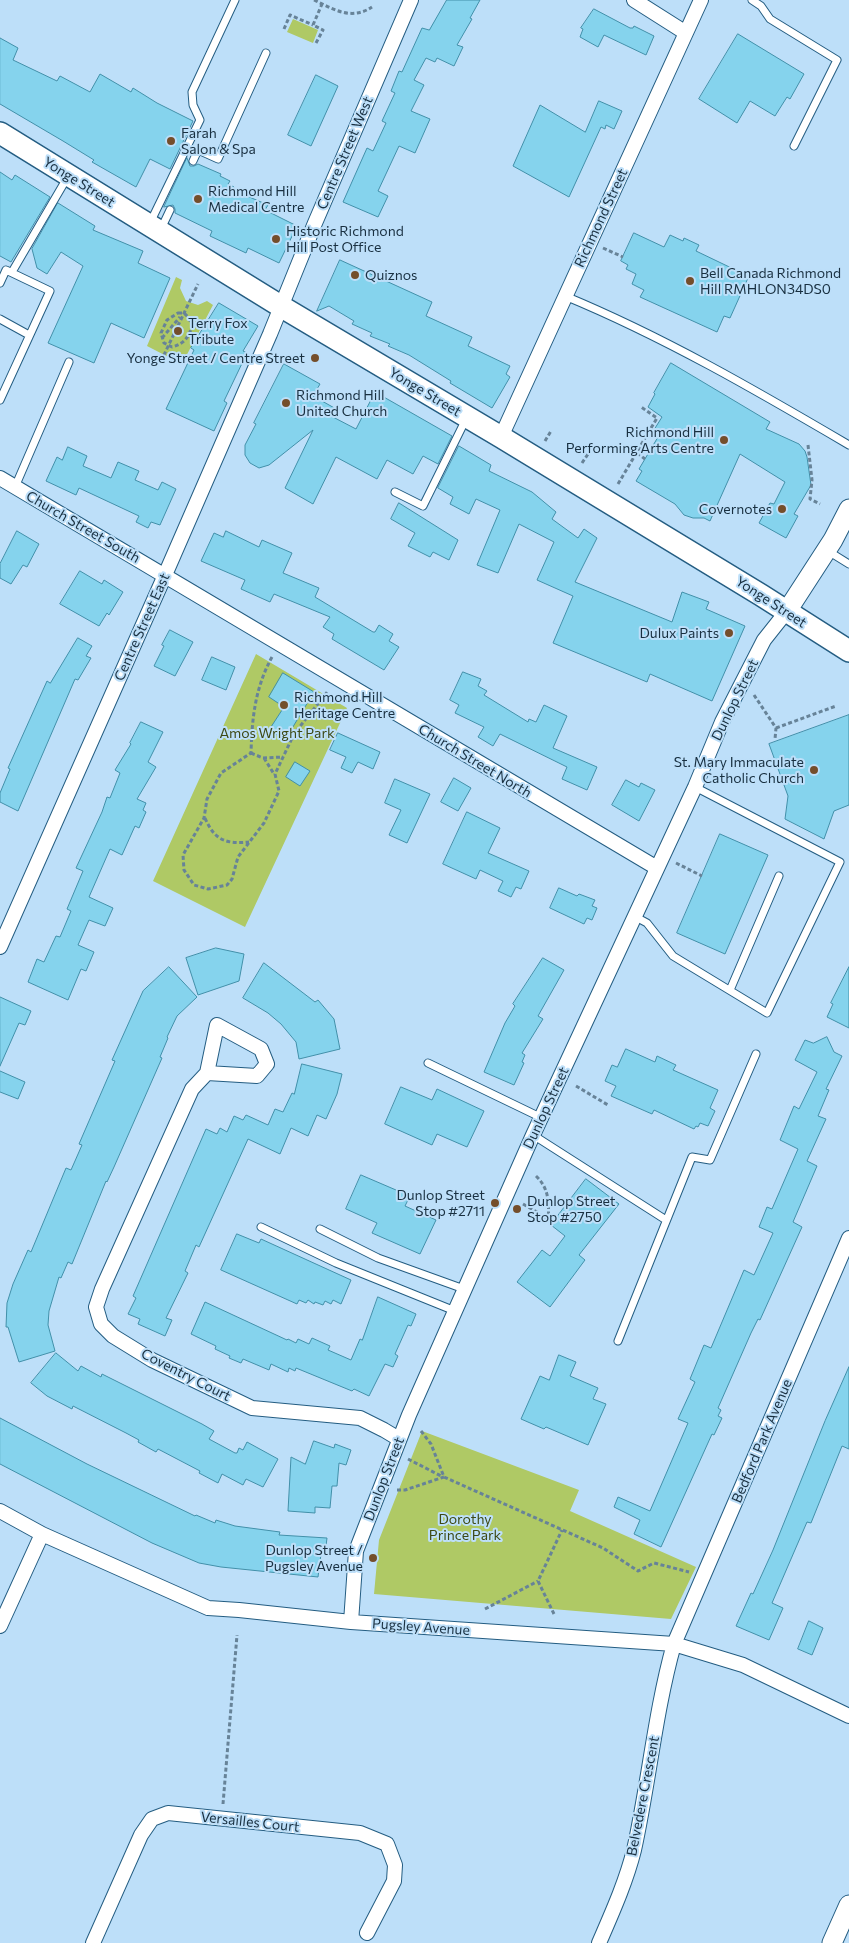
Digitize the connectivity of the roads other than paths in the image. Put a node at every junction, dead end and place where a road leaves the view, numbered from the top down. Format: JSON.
{"nodes":[{"id":1,"x":235,"y":0,"type":"edge"},
{"id":2,"x":411,"y":0,"type":"edge"},
{"id":3,"x":634,"y":0,"type":"edge"},
{"id":4,"x":701,"y":0,"type":"edge"},
{"id":5,"x":752,"y":0,"type":"edge"},
{"id":6,"x":686,"y":33,"type":"junction"},
{"id":7,"x":266,"y":53,"type":"dead end"},
{"id":8,"x":0,"y":134,"type":"edge"},
{"id":9,"x":794,"y":146,"type":"dead end"},
{"id":10,"x":193,"y":161,"type":"dead end"},
{"id":11,"x":68,"y":175,"type":"junction"},
{"id":12,"x":170,"y":210,"type":"dead end"},
{"id":13,"x":154,"y":228,"type":"junction"},
{"id":14,"x":12,"y":272,"type":"junction"},
{"id":15,"x":0,"y":283,"type":"edge"},
{"id":16,"x":565,"y":296,"type":"junction"},
{"id":17,"x":282,"y":307,"type":"junction"},
{"id":18,"x":0,"y":319,"type":"edge"},
{"id":19,"x":29,"y":335,"type":"junction"},
{"id":20,"x":69,"y":362,"type":"dead end"},
{"id":21,"x":0,"y":400,"type":"edge"},
{"id":22,"x":467,"y":417,"type":"junction"},
{"id":23,"x":501,"y":437,"type":"junction"},
{"id":24,"x":849,"y":445,"type":"edge"},
{"id":25,"x":0,"y":478,"type":"edge"},
{"id":26,"x":15,"y":487,"type":"junction"},
{"id":27,"x":395,"y":492,"type":"dead end"},
{"id":28,"x":849,"y":509,"type":"edge"},
{"id":29,"x":826,"y":550,"type":"junction"},
{"id":30,"x":849,"y":564,"type":"edge"},
{"id":31,"x":165,"y":575,"type":"junction"},
{"id":32,"x":787,"y":611,"type":"junction"},
{"id":33,"x":849,"y":651,"type":"edge"},
{"id":34,"x":695,"y":787,"type":"junction"},
{"id":35,"x":657,"y":868,"type":"junction"},
{"id":36,"x":779,"y":876,"type":"dead end"},
{"id":37,"x":634,"y":916,"type":"junction"},
{"id":38,"x":0,"y":947,"type":"edge"},
{"id":39,"x":730,"y":990,"type":"junction"},
{"id":40,"x":756,"y":1054,"type":"dead end"},
{"id":41,"x":428,"y":1063,"type":"dead end"},
{"id":42,"x":207,"y":1073,"type":"junction"},
{"id":43,"x":542,"y":1118,"type":"junction"},
{"id":44,"x":533,"y":1135,"type":"junction"},
{"id":45,"x":666,"y":1220,"type":"junction"},
{"id":46,"x":261,"y":1227,"type":"dead end"},
{"id":47,"x":320,"y":1229,"type":"dead end"},
{"id":48,"x":849,"y":1238,"type":"edge"},
{"id":49,"x":464,"y":1289,"type":"junction"},
{"id":50,"x":455,"y":1311,"type":"junction"},
{"id":51,"x":618,"y":1341,"type":"dead end"},
{"id":52,"x":399,"y":1440,"type":"junction"},
{"id":53,"x":0,"y":1511,"type":"edge"},
{"id":54,"x":42,"y":1534,"type":"junction"},
{"id":55,"x":351,"y":1622,"type":"junction"},
{"id":56,"x":0,"y":1626,"type":"edge"},
{"id":57,"x":674,"y":1644,"type":"junction"},
{"id":58,"x":849,"y":1716,"type":"edge"},
{"id":59,"x":849,"y":1905,"type":"edge"},
{"id":60,"x":367,"y":1933,"type":"dead end"},
{"id":61,"x":93,"y":1943,"type":"edge"},
{"id":62,"x":599,"y":1943,"type":"edge"},
{"id":63,"x":832,"y":1943,"type":"edge"}],
"edges":[{"from":1,"to":13,"type":"lane"},
{"from":2,"to":17,"type":"street","name":"Centre Street West"},
{"from":3,"to":6,"type":"street"},
{"from":4,"to":6,"type":"street","name":"Richmond Street"},
{"from":5,"to":9,"type":"lane"},
{"from":6,"to":16,"type":"street","name":"Richmond Street"},
{"from":7,"to":10,"type":"lane"},
{"from":8,"to":11,"type":"main road","name":"Yonge Street"},
{"from":11,"to":13,"type":"main road","name":"Yonge Street"},
{"from":11,"to":14,"type":"lane"},
{"from":12,"to":13,"type":"lane"},
{"from":13,"to":17,"type":"main road","name":"Yonge Street"},
{"from":14,"to":15,"type":"lane"},
{"from":14,"to":19,"type":"lane"},
{"from":16,"to":23,"type":"street","name":"Richmond Street"},
{"from":16,"to":24,"type":"lane"},
{"from":17,"to":22,"type":"main road","name":"Yonge Street"},
{"from":17,"to":31,"type":"street","name":"Centre Street East"},
{"from":18,"to":19,"type":"lane"},
{"from":19,"to":21,"type":"lane"},
{"from":20,"to":26,"type":"lane"},
{"from":22,"to":23,"type":"main road","name":"Yonge Street"},
{"from":22,"to":27,"type":"lane"},
{"from":23,"to":32,"type":"main road","name":"Yonge Street"},
{"from":25,"to":26,"type":"street","name":"Church Street South"},
{"from":26,"to":31,"type":"street","name":"Church Street South"},
{"from":28,"to":29,"type":"street"},
{"from":29,"to":30,"type":"lane"},
{"from":29,"to":32,"type":"street"},
{"from":31,"to":35,"type":"street","name":"Church Street North"},
{"from":31,"to":38,"type":"street","name":"Centre Street East"},
{"from":32,"to":33,"type":"main road","name":"Yonge Street"},
{"from":32,"to":34,"type":"street","name":"Dunlop Street"},
{"from":34,"to":35,"type":"street","name":"Dunlop Street"},
{"from":34,"to":39,"type":"lane"},
{"from":35,"to":37,"type":"street","name":"Dunlop Street"},
{"from":36,"to":39,"type":"lane"},
{"from":37,"to":39,"type":"lane"},
{"from":37,"to":43,"type":"street","name":"Dunlop Street"},
{"from":40,"to":45,"type":"lane"},
{"from":41,"to":43,"type":"lane"},
{"from":42,"to":42,"type":"street","name":"Coventry Court"},
{"from":42,"to":52,"type":"street","name":"Coventry Court"},
{"from":43,"to":44,"type":"street","name":"Dunlop Street"},
{"from":44,"to":45,"type":"lane"},
{"from":44,"to":49,"type":"street","name":"Dunlop Street"},
{"from":45,"to":51,"type":"lane"},
{"from":46,"to":50,"type":"lane"},
{"from":47,"to":49,"type":"lane"},
{"from":48,"to":57,"type":"street","name":"Bedford Park Avenue"},
{"from":49,"to":50,"type":"street","name":"Dunlop Street"},
{"from":50,"to":52,"type":"street","name":"Dunlop Street"},
{"from":52,"to":55,"type":"street","name":"Dunlop Street"},
{"from":53,"to":54,"type":"street","name":"Pugsley Avenue"},
{"from":54,"to":55,"type":"street","name":"Pugsley Avenue"},
{"from":54,"to":56,"type":"street"},
{"from":55,"to":57,"type":"street","name":"Pugsley Avenue"},
{"from":57,"to":58,"type":"street","name":"Pugsley Avenue"},
{"from":57,"to":62,"type":"street","name":"Belvedere Crescent"},
{"from":59,"to":63,"type":"street"},
{"from":60,"to":61,"type":"street","name":"Versailles Court"}]}
